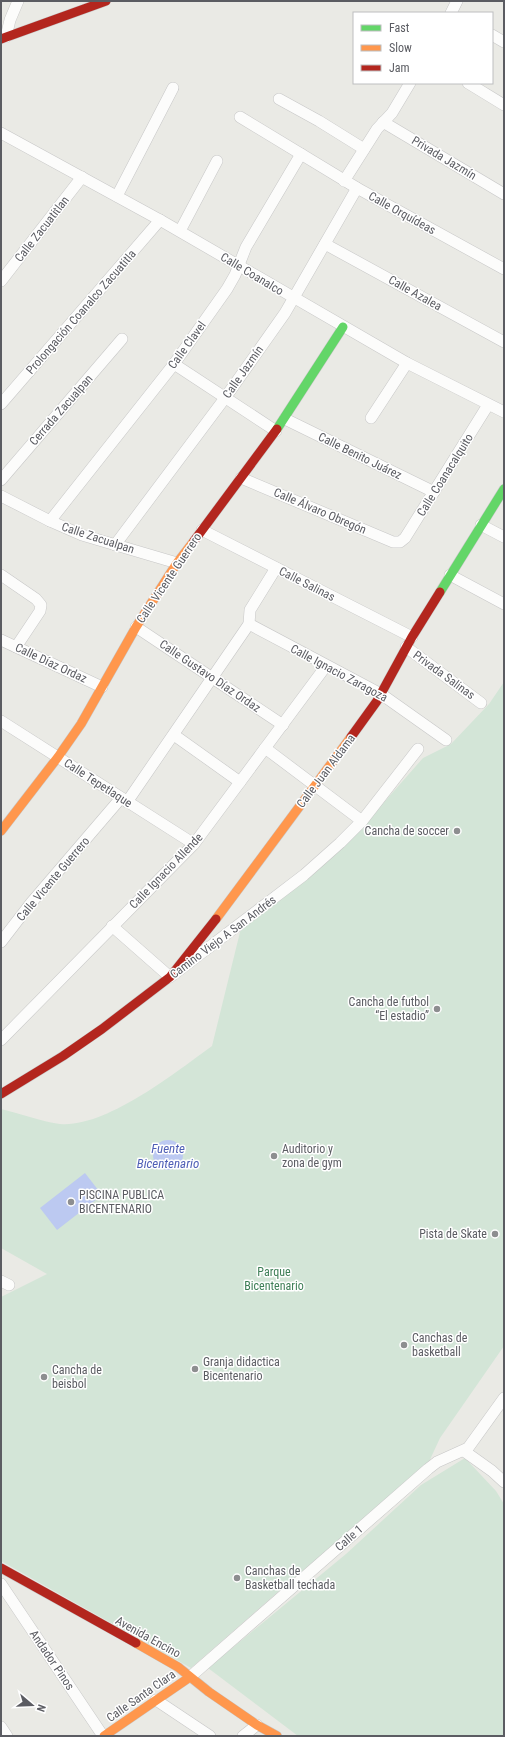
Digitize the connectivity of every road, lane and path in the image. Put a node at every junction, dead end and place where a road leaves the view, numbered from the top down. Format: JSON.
{"nodes":[{"id":1,"x":18,"y":1,"type":"edge"},
{"id":2,"x":106,"y":1,"type":"edge"},
{"id":3,"x":457,"y":1,"type":"edge"},
{"id":4,"x":452,"y":12,"type":"edge"},
{"id":5,"x":493,"y":36,"type":"edge"},
{"id":6,"x":3,"y":38,"type":"edge"},
{"id":7,"x":504,"y":42,"type":"edge"},
{"id":8,"x":409,"y":84,"type":"edge"},
{"id":9,"x":470,"y":84,"type":"edge"},
{"id":10,"x":173,"y":88,"type":"dead end"},
{"id":11,"x":279,"y":99,"type":"dead end"},
{"id":12,"x":504,"y":105,"type":"edge"},
{"id":13,"x":240,"y":117,"type":"dead end"},
{"id":14,"x":383,"y":122,"type":"junction"},
{"id":15,"x":1,"y":133,"type":"edge"},
{"id":16,"x":364,"y":150,"type":"junction"},
{"id":17,"x":301,"y":154,"type":"junction"},
{"id":18,"x":217,"y":162,"type":"dead end"},
{"id":19,"x":82,"y":178,"type":"junction"},
{"id":20,"x":344,"y":181,"type":"junction"},
{"id":21,"x":357,"y":188,"type":"junction"},
{"id":22,"x":504,"y":194,"type":"edge"},
{"id":23,"x":117,"y":196,"type":"junction"},
{"id":24,"x":160,"y":220,"type":"junction"},
{"id":25,"x":180,"y":231,"type":"junction"},
{"id":26,"x":325,"y":244,"type":"junction"},
{"id":27,"x":239,"y":266,"type":"junction"},
{"id":28,"x":504,"y":269,"type":"edge"},
{"id":29,"x":1,"y":281,"type":"edge"},
{"id":30,"x":293,"y":298,"type":"junction"},
{"id":31,"x":343,"y":327,"type":"junction"},
{"id":32,"x":122,"y":339,"type":"dead end"},
{"id":33,"x":504,"y":342,"type":"edge"},
{"id":34,"x":407,"y":363,"type":"junction"},
{"id":35,"x":174,"y":364,"type":"junction"},
{"id":36,"x":225,"y":398,"type":"junction"},
{"id":37,"x":1,"y":404,"type":"edge"},
{"id":38,"x":488,"y":406,"type":"junction"},
{"id":39,"x":504,"y":412,"type":"edge"},
{"id":40,"x":371,"y":418,"type":"dead end"},
{"id":41,"x":285,"y":420,"type":"junction"},
{"id":42,"x":276,"y":431,"type":"junction"},
{"id":43,"x":241,"y":478,"type":"junction"},
{"id":44,"x":1,"y":480,"type":"edge"},
{"id":45,"x":504,"y":488,"type":"edge"},
{"id":46,"x":434,"y":492,"type":"junction"},
{"id":47,"x":1,"y":496,"type":"edge"},
{"id":48,"x":50,"y":522,"type":"junction"},
{"id":49,"x":481,"y":524,"type":"junction"},
{"id":50,"x":202,"y":530,"type":"junction"},
{"id":51,"x":504,"y":537,"type":"edge"},
{"id":52,"x":400,"y":542,"type":"joint"},
{"id":53,"x":115,"y":545,"type":"junction"},
{"id":54,"x":177,"y":563,"type":"junction"},
{"id":55,"x":276,"y":568,"type":"junction"},
{"id":56,"x":1,"y":575,"type":"edge"},
{"id":57,"x":450,"y":575,"type":"junction"},
{"id":58,"x":504,"y":604,"type":"edge"},
{"id":59,"x":249,"y":624,"type":"junction"},
{"id":60,"x":136,"y":627,"type":"junction"},
{"id":61,"x":412,"y":637,"type":"junction"},
{"id":62,"x":1,"y":640,"type":"edge"},
{"id":63,"x":16,"y":647,"type":"junction"},
{"id":64,"x":406,"y":647,"type":"junction"},
{"id":65,"x":326,"y":666,"type":"junction"},
{"id":66,"x":212,"y":677,"type":"junction"},
{"id":67,"x":102,"y":687,"type":"junction"},
{"id":68,"x":381,"y":694,"type":"junction"},
{"id":69,"x":481,"y":703,"type":"dead end"},
{"id":70,"x":1,"y":721,"type":"edge"},
{"id":71,"x":283,"y":725,"type":"junction"},
{"id":72,"x":174,"y":735,"type":"junction"},
{"id":73,"x":446,"y":740,"type":"dead end"},
{"id":74,"x":265,"y":748,"type":"junction"},
{"id":75,"x":418,"y":749,"type":"dead end"},
{"id":76,"x":58,"y":757,"type":"junction"},
{"id":77,"x":240,"y":782,"type":"junction"},
{"id":78,"x":315,"y":785,"type":"junction"},
{"id":79,"x":124,"y":800,"type":"junction"},
{"id":80,"x":362,"y":821,"type":"junction"},
{"id":81,"x":1,"y":831,"type":"edge"},
{"id":82,"x":194,"y":844,"type":"junction"},
{"id":83,"x":112,"y":926,"type":"junction"},
{"id":84,"x":1,"y":942,"type":"edge"},
{"id":85,"x":170,"y":977,"type":"junction"},
{"id":86,"x":1,"y":1040,"type":"edge"},
{"id":87,"x":1,"y":1094,"type":"edge"},
{"id":88,"x":504,"y":1398,"type":"edge"},
{"id":89,"x":464,"y":1451,"type":"junction"},
{"id":90,"x":504,"y":1482,"type":"edge"},
{"id":91,"x":1,"y":1568,"type":"edge"},
{"id":92,"x":1,"y":1584,"type":"edge"},
{"id":93,"x":190,"y":1677,"type":"junction"},
{"id":94,"x":156,"y":1700,"type":"junction"},
{"id":95,"x":257,"y":1725,"type":"junction"},
{"id":96,"x":1,"y":1727,"type":"edge"},
{"id":97,"x":7,"y":1736,"type":"edge"},
{"id":98,"x":104,"y":1736,"type":"edge"},
{"id":99,"x":210,"y":1736,"type":"edge"},
{"id":100,"x":243,"y":1736,"type":"edge"},
{"id":101,"x":277,"y":1736,"type":"edge"}],
"edges":[{"from":1,"to":6,"type":"street"},
{"from":2,"to":6,"type":"street"},
{"from":3,"to":4,"type":"street"},
{"from":5,"to":7,"type":"street"},
{"from":8,"to":14,"type":"street"},
{"from":9,"to":12,"type":"street"},
{"from":10,"to":23,"type":"street"},
{"from":11,"to":16,"type":"street"},
{"from":13,"to":17,"type":"street","name":"Calle Orquídeas"},
{"from":14,"to":16,"type":"street"},
{"from":14,"to":22,"type":"street","name":"Privada Jazmín"},
{"from":15,"to":19,"type":"street","name":"Calle Coanalco"},
{"from":16,"to":20,"type":"street"},
{"from":17,"to":20,"type":"street","name":"Calle Orquídeas"},
{"from":17,"to":27,"type":"street","name":"Calle Clavel"},
{"from":18,"to":25,"type":"street"},
{"from":19,"to":23,"type":"street","name":"Calle Coanalco"},
{"from":19,"to":29,"type":"street","name":"Calle Zacuatitlan"},
{"from":20,"to":21,"type":"street","name":"Calle Orquídeas"},
{"from":21,"to":26,"type":"street","name":"Calle Jazmín"},
{"from":21,"to":28,"type":"street","name":"Calle Orquídeas"},
{"from":23,"to":24,"type":"street","name":"Calle Coanalco"},
{"from":24,"to":25,"type":"street","name":"Calle Coanalco"},
{"from":24,"to":37,"type":"street","name":"Prolongación Coanalco Zacuatitla"},
{"from":25,"to":27,"type":"street","name":"Calle Coanalco"},
{"from":26,"to":30,"type":"street","name":"Calle Jazmín"},
{"from":26,"to":33,"type":"street","name":"Calle Azalea"},
{"from":27,"to":30,"type":"street","name":"Calle Coanalco"},
{"from":27,"to":35,"type":"street","name":"Calle Clavel"},
{"from":30,"to":31,"type":"street","name":"Calle Coanalco"},
{"from":30,"to":36,"type":"street","name":"Calle Jazmín"},
{"from":31,"to":34,"type":"street","name":"Calle Coanalco"},
{"from":31,"to":41,"type":"street","name":"Calle Vicente Guerrero"},
{"from":32,"to":44,"type":"street","name":"Cerrada Zacualpan"},
{"from":34,"to":38,"type":"street","name":"Calle Coanalco"},
{"from":34,"to":40,"type":"street"},
{"from":35,"to":36,"type":"street"},
{"from":35,"to":48,"type":"street","name":"Calle Clavel"},
{"from":36,"to":42,"type":"street"},
{"from":36,"to":53,"type":"street","name":"Calle Jazmín"},
{"from":38,"to":39,"type":"street","name":"Calle Coanalco"},
{"from":38,"to":46,"type":"street","name":"Calle Coanacalquito"},
{"from":41,"to":42,"type":"street","name":"Calle Vicente Guerrero"},
{"from":41,"to":46,"type":"street","name":"Calle Benito Juárez"},
{"from":42,"to":43,"type":"street","name":"Calle Vicente Guerrero"},
{"from":43,"to":50,"type":"street","name":"Calle Vicente Guerrero"},
{"from":43,"to":52,"type":"street","name":"Calle Álvaro Obregón"},
{"from":45,"to":49,"type":"street","name":"Calle Juan Aldama"},
{"from":46,"to":52,"type":"street","name":"Calle Coanacalquito"},
{"from":47,"to":48,"type":"street","name":"Calle Zacualpan"},
{"from":48,"to":53,"type":"street","name":"Calle Zacualpan"},
{"from":49,"to":51,"type":"street"},
{"from":49,"to":57,"type":"street","name":"Calle Juan Aldama"},
{"from":50,"to":54,"type":"street","name":"Calle Vicente Guerrero"},
{"from":50,"to":55,"type":"street","name":"Calle Salinas"},
{"from":53,"to":54,"type":"street","name":"Calle Zacualpan"},
{"from":54,"to":60,"type":"street","name":"Calle Vicente Guerrero"},
{"from":55,"to":59,"type":"street"},
{"from":55,"to":61,"type":"street","name":"Calle Salinas"},
{"from":56,"to":63,"type":"street"},
{"from":57,"to":58,"type":"street"},
{"from":57,"to":61,"type":"street","name":"Calle Juan Aldama"},
{"from":59,"to":65,"type":"street","name":"Calle Ignacio Zaragoza"},
{"from":59,"to":66,"type":"street"},
{"from":60,"to":66,"type":"street","name":"Calle Gustavo Díaz Ordaz"},
{"from":60,"to":67,"type":"street","name":"Calle Vicente Guerrero"},
{"from":61,"to":64,"type":"street","name":"Calle Juan Aldama"},
{"from":62,"to":63,"type":"street","name":"Calle Díaz Ordaz"},
{"from":63,"to":67,"type":"street","name":"Calle Díaz Ordaz"},
{"from":64,"to":68,"type":"street","name":"Calle Juan Aldama"},
{"from":64,"to":69,"type":"street","name":"Privada Salinas"},
{"from":65,"to":68,"type":"street","name":"Calle Ignacio Zaragoza"},
{"from":65,"to":71,"type":"street","name":"Calle Ignacio Allende"},
{"from":66,"to":71,"type":"street","name":"Calle Gustavo Díaz Ordaz"},
{"from":66,"to":72,"type":"street"},
{"from":67,"to":76,"type":"street","name":"Calle Vicente Guerrero"},
{"from":68,"to":73,"type":"street","name":"Calle Ignacio Zaragoza"},
{"from":68,"to":78,"type":"street","name":"Calle Juan Aldama"},
{"from":70,"to":76,"type":"street","name":"Calle Tepetlaque"},
{"from":71,"to":74,"type":"street","name":"Calle Ignacio Allende"},
{"from":72,"to":77,"type":"street"},
{"from":72,"to":79,"type":"street"},
{"from":74,"to":77,"type":"street","name":"Calle Ignacio Allende"},
{"from":74,"to":78,"type":"street"},
{"from":75,"to":80,"type":"street","name":"Camino Viejo A San Andrés"},
{"from":76,"to":79,"type":"street","name":"Calle Tepetlaque"},
{"from":76,"to":81,"type":"street","name":"Calle Vicente Guerrero"},
{"from":77,"to":82,"type":"street","name":"Calle Ignacio Allende"},
{"from":78,"to":80,"type":"street"},
{"from":78,"to":85,"type":"street","name":"Calle Juan Aldama"},
{"from":79,"to":82,"type":"street","name":"Calle Tepetlaque"},
{"from":79,"to":84,"type":"street","name":"Calle Vicente Guerrero"},
{"from":80,"to":85,"type":"street","name":"Camino Viejo A San Andrés"},
{"from":82,"to":83,"type":"street","name":"Calle Ignacio Allende"},
{"from":83,"to":85,"type":"street"},
{"from":83,"to":86,"type":"street","name":"Calle Ignacio Allende"},
{"from":85,"to":87,"type":"street","name":"Camino Viejo A San Andrés"},
{"from":88,"to":89,"type":"street","name":"Calle 1"},
{"from":89,"to":90,"type":"street"},
{"from":89,"to":93,"type":"street","name":"Calle 1"},
{"from":91,"to":93,"type":"street","name":"Avenida Encino"},
{"from":92,"to":98,"type":"street","name":"Andador Pinos"},
{"from":93,"to":94,"type":"street","name":"Calle Santa Clara"},
{"from":93,"to":95,"type":"street","name":"Avenida Encino"},
{"from":94,"to":98,"type":"street","name":"Calle Santa Clara"},
{"from":94,"to":99,"type":"street"},
{"from":95,"to":100,"type":"street"},
{"from":95,"to":101,"type":"street","name":"Avenida Encino"},
{"from":96,"to":97,"type":"street"}]}
